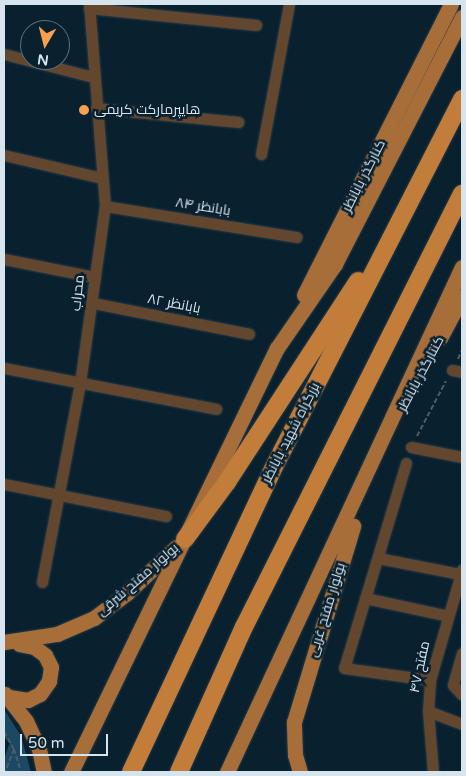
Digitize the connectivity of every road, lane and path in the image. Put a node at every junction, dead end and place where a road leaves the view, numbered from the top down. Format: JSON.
{"nodes":[{"id":1,"x":289,"y":4,"type":"edge"},
{"id":2,"x":451,"y":4,"type":"edge"},
{"id":3,"x":89,"y":6,"type":"edge"},
{"id":4,"x":462,"y":17,"type":"edge"},
{"id":5,"x":256,"y":24,"type":"dead end"},
{"id":6,"x":4,"y":54,"type":"edge"},
{"id":7,"x":93,"y":77,"type":"junction"},
{"id":8,"x":462,"y":99,"type":"edge"},
{"id":9,"x":96,"y":108,"type":"junction"},
{"id":10,"x":238,"y":122,"type":"dead end"},
{"id":11,"x":261,"y":154,"type":"dead end"},
{"id":12,"x":4,"y":155,"type":"edge"},
{"id":13,"x":102,"y":178,"type":"junction"},
{"id":14,"x":462,"y":194,"type":"edge"},
{"id":15,"x":105,"y":206,"type":"junction"},
{"id":16,"x":403,"y":214,"type":"junction"},
{"id":17,"x":297,"y":237,"type":"dead end"},
{"id":18,"x":4,"y":258,"type":"edge"},
{"id":19,"x":462,"y":267,"type":"edge"},
{"id":20,"x":94,"y":277,"type":"junction"},
{"id":21,"x":462,"y":297,"type":"edge"},
{"id":22,"x":93,"y":303,"type":"junction"},
{"id":23,"x":249,"y":334,"type":"dead end"},
{"id":24,"x":277,"y":348,"type":"junction"},
{"id":25,"x":462,"y":350,"type":"edge"},
{"id":26,"x":4,"y":368,"type":"edge"},
{"id":27,"x":457,"y":371,"type":"edge"},
{"id":28,"x":80,"y":382,"type":"junction"},
{"id":29,"x":216,"y":408,"type":"dead end"},
{"id":30,"x":411,"y":447,"type":"joint"},
{"id":31,"x":380,"y":450,"type":"junction"},
{"id":32,"x":462,"y":457,"type":"edge"},
{"id":33,"x":406,"y":463,"type":"dead end"},
{"id":34,"x":4,"y":484,"type":"edge"},
{"id":35,"x":58,"y":495,"type":"junction"},
{"id":36,"x":166,"y":516,"type":"dead end"},
{"id":37,"x":185,"y":539,"type":"junction"},
{"id":38,"x":378,"y":558,"type":"junction"},
{"id":39,"x":461,"y":572,"type":"edge"},
{"id":40,"x":42,"y":582,"type":"dead end"},
{"id":41,"x":365,"y":598,"type":"junction"},
{"id":42,"x":448,"y":616,"type":"junction"},
{"id":43,"x":8,"y":643,"type":"edge"},
{"id":44,"x":462,"y":653,"type":"edge"},
{"id":45,"x":430,"y":680,"type":"junction"},
{"id":46,"x":6,"y":695,"type":"edge"},
{"id":47,"x":462,"y":695,"type":"edge"},
{"id":48,"x":428,"y":711,"type":"junction"},
{"id":49,"x":462,"y":724,"type":"edge"},
{"id":50,"x":4,"y":732,"type":"edge"},
{"id":51,"x":14,"y":749,"type":"junction"},
{"id":52,"x":6,"y":772,"type":"edge"},
{"id":53,"x":22,"y":772,"type":"edge"},
{"id":54,"x":44,"y":772,"type":"edge"},
{"id":55,"x":71,"y":772,"type":"edge"},
{"id":56,"x":131,"y":772,"type":"edge"},
{"id":57,"x":179,"y":772,"type":"edge"},
{"id":58,"x":227,"y":772,"type":"edge"},
{"id":59,"x":300,"y":772,"type":"edge"},
{"id":60,"x":433,"y":772,"type":"edge"}],
"edges":[{"from":1,"to":11,"type":"street"},
{"from":2,"to":24,"type":"main road","name":"کنارگذر بابانظر"},
{"from":3,"to":5,"type":"street"},
{"from":3,"to":7,"type":"street","name":"محراب"},
{"from":4,"to":24,"type":"main road"},
{"from":6,"to":7,"type":"street"},
{"from":7,"to":9,"type":"street","name":"محراب"},
{"from":8,"to":16,"type":"highway","name":"بزرگراه شهید بابانظر"},
{"from":9,"to":10,"type":"street"},
{"from":9,"to":13,"type":"street","name":"محراب"},
{"from":12,"to":13,"type":"street"},
{"from":13,"to":15,"type":"street","name":"محراب"},
{"from":14,"to":57,"type":"highway"},
{"from":15,"to":17,"type":"street","name":"بابانظر ۸۴"},
{"from":15,"to":20,"type":"street","name":"محراب"},
{"from":16,"to":37,"type":"highway"},
{"from":16,"to":56,"type":"highway","name":"بزرگراه شهید بابانظر"},
{"from":18,"to":20,"type":"street"},
{"from":19,"to":31,"type":"main road"},
{"from":20,"to":22,"type":"street","name":"محراب"},
{"from":21,"to":31,"type":"main road","name":"کنتارگذر بابانظر"},
{"from":22,"to":23,"type":"street","name":"بابانظر ۸۲"},
{"from":22,"to":28,"type":"street","name":"محراب"},
{"from":24,"to":37,"type":"main road"},
{"from":25,"to":27,"type":"path"},
{"from":26,"to":28,"type":"street"},
{"from":27,"to":30,"type":"path"},
{"from":28,"to":29,"type":"street"},
{"from":28,"to":35,"type":"street","name":"محراب"},
{"from":30,"to":32,"type":"street"},
{"from":31,"to":58,"type":"main road"},
{"from":31,"to":59,"type":"main road","name":"بولوار مفتح غربی"},
{"from":33,"to":38,"type":"street"},
{"from":34,"to":35,"type":"street"},
{"from":35,"to":36,"type":"street"},
{"from":35,"to":40,"type":"street","name":"محراب"},
{"from":37,"to":43,"type":"main road","name":"بولوار مفتح شرقی"},
{"from":37,"to":55,"type":"main road"},
{"from":38,"to":39,"type":"street"},
{"from":38,"to":41,"type":"street"},
{"from":39,"to":42,"type":"street","name":"مفتح ۴۷"},
{"from":41,"to":42,"type":"street"},
{"from":41,"to":45,"type":"street"},
{"from":42,"to":45,"type":"street","name":"مفتح ۴۷"},
{"from":43,"to":46,"type":"main road"},
{"from":44,"to":47,"type":"street"},
{"from":45,"to":48,"type":"street","name":"مفتح ۴۷"},
{"from":46,"to":54,"type":"main road"},
{"from":48,"to":49,"type":"street"},
{"from":48,"to":60,"type":"street","name":"مفتح ۴۷"},
{"from":50,"to":51,"type":"path"},
{"from":51,"to":52,"type":"path"},
{"from":51,"to":53,"type":"path"}]}
